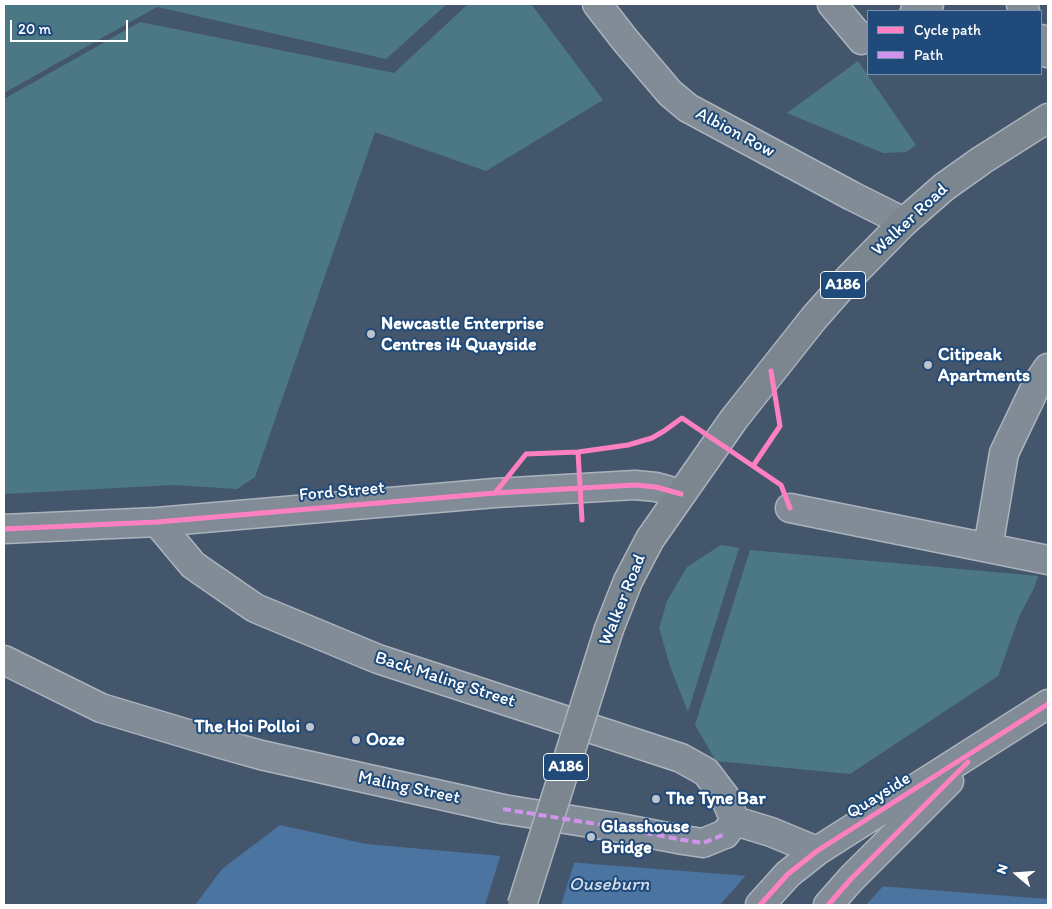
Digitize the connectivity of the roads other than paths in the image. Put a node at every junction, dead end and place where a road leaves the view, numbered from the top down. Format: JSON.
{"nodes":[{"id":1,"x":598,"y":4,"type":"edge"},
{"id":2,"x":832,"y":4,"type":"edge"},
{"id":3,"x":928,"y":4,"type":"edge"},
{"id":4,"x":917,"y":10,"type":"edge"},
{"id":5,"x":865,"y":38,"type":"edge"},
{"id":6,"x":1042,"y":41,"type":"edge"},
{"id":7,"x":1048,"y":52,"type":"edge"},
{"id":8,"x":1048,"y":118,"type":"edge"},
{"id":9,"x":904,"y":222,"type":"junction"},
{"id":10,"x":1048,"y":368,"type":"edge"},
{"id":11,"x":681,"y":494,"type":"junction"},
{"id":12,"x":790,"y":508,"type":"dead end"},
{"id":13,"x":157,"y":522,"type":"junction"},
{"id":14,"x":4,"y":529,"type":"edge"},
{"id":15,"x":988,"y":548,"type":"junction"},
{"id":16,"x":1048,"y":560,"type":"edge"},
{"id":17,"x":4,"y":660,"type":"edge"},
{"id":18,"x":1048,"y":704,"type":"edge"},
{"id":19,"x":986,"y":744,"type":"junction"},
{"id":20,"x":730,"y":828,"type":"junction"},
{"id":21,"x":817,"y":851,"type":"junction"},
{"id":22,"x":522,"y":905,"type":"edge"},
{"id":23,"x":760,"y":905,"type":"edge"},
{"id":24,"x":828,"y":905,"type":"edge"}],
"edges":[{"from":1,"to":9,"type":"street","name":"Albion Row"},
{"from":2,"to":5,"type":"street"},
{"from":3,"to":4,"type":"street"},
{"from":6,"to":7,"type":"street"},
{"from":8,"to":9,"type":"main road","name":"Walker Road","number":"A186"},
{"from":9,"to":11,"type":"main road","name":"Walker Road","number":"A186"},
{"from":10,"to":15,"type":"street"},
{"from":11,"to":13,"type":"street","name":"Ford Street"},
{"from":11,"to":22,"type":"main road","name":"Walker Road","number":"A186","bridge":true},
{"from":12,"to":15,"type":"street"},
{"from":13,"to":14,"type":"street","name":"Ford Street"},
{"from":13,"to":20,"type":"street","name":"Back Maling Street"},
{"from":15,"to":16,"type":"street"},
{"from":17,"to":20,"type":"street","name":"Maling Street"},
{"from":18,"to":19,"type":"street","name":"Quayside"},
{"from":19,"to":21,"type":"street","name":"Quayside"},
{"from":19,"to":24,"type":"street","name":"Quayside"},
{"from":20,"to":21,"type":"street"},
{"from":21,"to":23,"type":"street","name":"Quayside"}]}
